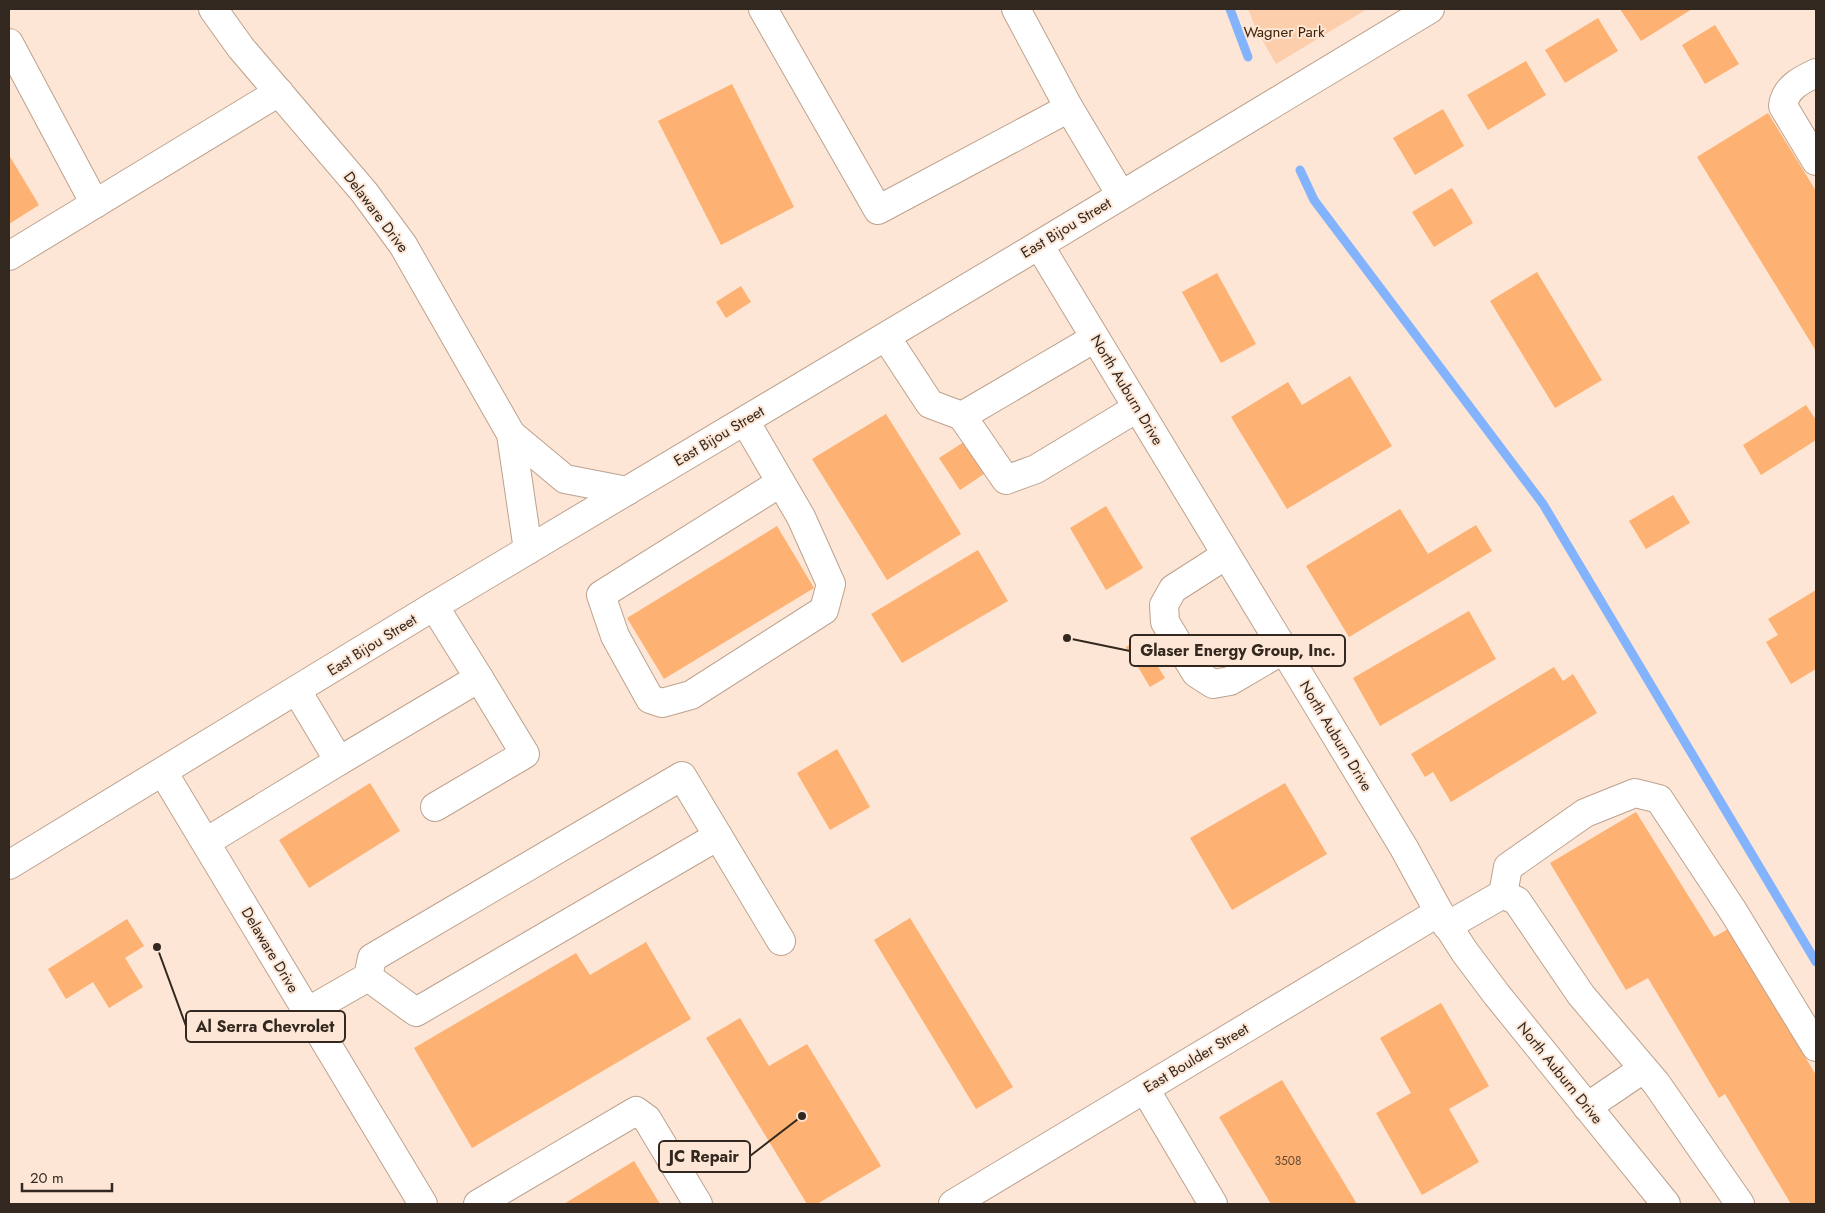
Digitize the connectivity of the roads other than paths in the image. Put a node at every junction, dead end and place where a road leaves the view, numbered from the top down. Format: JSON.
{"nodes":[{"id":1,"x":213,"y":9,"type":"edge"},
{"id":2,"x":763,"y":9,"type":"edge"},
{"id":3,"x":1016,"y":9,"type":"edge"},
{"id":4,"x":1430,"y":9,"type":"edge"},
{"id":5,"x":9,"y":43,"type":"edge"},
{"id":6,"x":1816,"y":73,"type":"edge"},
{"id":7,"x":280,"y":92,"type":"junction"},
{"id":8,"x":1069,"y":108,"type":"junction"},
{"id":9,"x":1816,"y":161,"type":"edge"},
{"id":10,"x":1121,"y":195,"type":"junction"},
{"id":11,"x":95,"y":204,"type":"junction"},
{"id":12,"x":1039,"y":245,"type":"junction"},
{"id":13,"x":9,"y":256,"type":"edge"},
{"id":14,"x":886,"y":336,"type":"junction"},
{"id":15,"x":1095,"y":338,"type":"junction"},
{"id":16,"x":1137,"y":408,"type":"junction"},
{"id":17,"x":962,"y":416,"type":"junction"},
{"id":18,"x":745,"y":421,"type":"junction"},
{"id":19,"x":511,"y":434,"type":"junction"},
{"id":20,"x":780,"y":483,"type":"junction"},
{"id":21,"x":627,"y":491,"type":"junction"},
{"id":22,"x":528,"y":550,"type":"junction"},
{"id":23,"x":1226,"y":555,"type":"junction"},
{"id":24,"x":434,"y":606,"type":"junction"},
{"id":25,"x":1283,"y":650,"type":"junction"},
{"id":26,"x":479,"y":678,"type":"junction"},
{"id":27,"x":296,"y":691,"type":"junction"},
{"id":28,"x":339,"y":761,"type":"junction"},
{"id":29,"x":163,"y":772,"type":"junction"},
{"id":30,"x":435,"y":807,"type":"dead end"},
{"id":31,"x":718,"y":836,"type":"junction"},
{"id":32,"x":206,"y":842,"type":"junction"},
{"id":33,"x":9,"y":865,"type":"edge"},
{"id":34,"x":1503,"y":894,"type":"junction"},
{"id":35,"x":1443,"y":919,"type":"junction"},
{"id":36,"x":781,"y":941,"type":"dead end"},
{"id":37,"x":368,"y":977,"type":"junction"},
{"id":38,"x":308,"y":1012,"type":"junction"},
{"id":39,"x":1816,"y":1047,"type":"edge"},
{"id":40,"x":1644,"y":1069,"type":"junction"},
{"id":41,"x":1144,"y":1089,"type":"junction"},
{"id":42,"x":1587,"y":1106,"type":"junction"},
{"id":43,"x":423,"y":1204,"type":"edge"},
{"id":44,"x":478,"y":1204,"type":"edge"},
{"id":45,"x":698,"y":1204,"type":"edge"},
{"id":46,"x":953,"y":1204,"type":"edge"},
{"id":47,"x":1212,"y":1204,"type":"edge"},
{"id":48,"x":1666,"y":1204,"type":"edge"},
{"id":49,"x":1740,"y":1204,"type":"edge"}],
"edges":[{"from":1,"to":7,"type":"street","name":"Delaware Drive"},
{"from":2,"to":8,"type":"street"},
{"from":3,"to":8,"type":"street"},
{"from":4,"to":10,"type":"street","name":"East Bijou Street"},
{"from":5,"to":11,"type":"street"},
{"from":6,"to":9,"type":"street"},
{"from":7,"to":11,"type":"street"},
{"from":7,"to":19,"type":"street","name":"Delaware Drive"},
{"from":8,"to":10,"type":"street"},
{"from":10,"to":12,"type":"street","name":"East Bijou Street"},
{"from":11,"to":13,"type":"street"},
{"from":12,"to":14,"type":"street","name":"East Bijou Street"},
{"from":12,"to":15,"type":"street","name":"North Auburn Drive"},
{"from":14,"to":17,"type":"street"},
{"from":14,"to":18,"type":"street","name":"East Bijou Street"},
{"from":15,"to":16,"type":"street","name":"North Auburn Drive"},
{"from":15,"to":17,"type":"street"},
{"from":16,"to":17,"type":"street"},
{"from":16,"to":23,"type":"street","name":"North Auburn Drive"},
{"from":18,"to":20,"type":"street"},
{"from":18,"to":21,"type":"street","name":"East Bijou Street"},
{"from":19,"to":21,"type":"street","name":"Delaware Drive"},
{"from":19,"to":22,"type":"street","name":"Delaware Drive"},
{"from":20,"to":20,"type":"street"},
{"from":21,"to":22,"type":"street","name":"East Bijou Street"},
{"from":22,"to":24,"type":"street","name":"East Bijou Street"},
{"from":23,"to":25,"type":"street","name":"North Auburn Drive"},
{"from":23,"to":25,"type":"street"},
{"from":24,"to":26,"type":"street"},
{"from":24,"to":27,"type":"street","name":"East Bijou Street"},
{"from":25,"to":35,"type":"street","name":"North Auburn Drive"},
{"from":26,"to":28,"type":"street"},
{"from":26,"to":30,"type":"street"},
{"from":27,"to":28,"type":"street"},
{"from":27,"to":29,"type":"street","name":"East Bijou Street"},
{"from":28,"to":32,"type":"street"},
{"from":29,"to":32,"type":"street","name":"Delaware Drive"},
{"from":29,"to":33,"type":"street","name":"East Bijou Street"},
{"from":31,"to":36,"type":"street"},
{"from":31,"to":37,"type":"street"},
{"from":31,"to":37,"type":"street"},
{"from":32,"to":38,"type":"street","name":"Delaware Drive"},
{"from":34,"to":35,"type":"street","name":"East Boulder Street"},
{"from":34,"to":39,"type":"street"},
{"from":34,"to":40,"type":"street"},
{"from":35,"to":41,"type":"street","name":"East Boulder Street"},
{"from":35,"to":42,"type":"street","name":"North Auburn Drive"},
{"from":37,"to":38,"type":"street"},
{"from":38,"to":43,"type":"street","name":"Delaware Drive"},
{"from":40,"to":42,"type":"street"},
{"from":40,"to":49,"type":"street"},
{"from":41,"to":46,"type":"street","name":"East Boulder Street"},
{"from":41,"to":47,"type":"street"},
{"from":42,"to":48,"type":"street","name":"North Auburn Drive"},
{"from":44,"to":45,"type":"street"}]}
